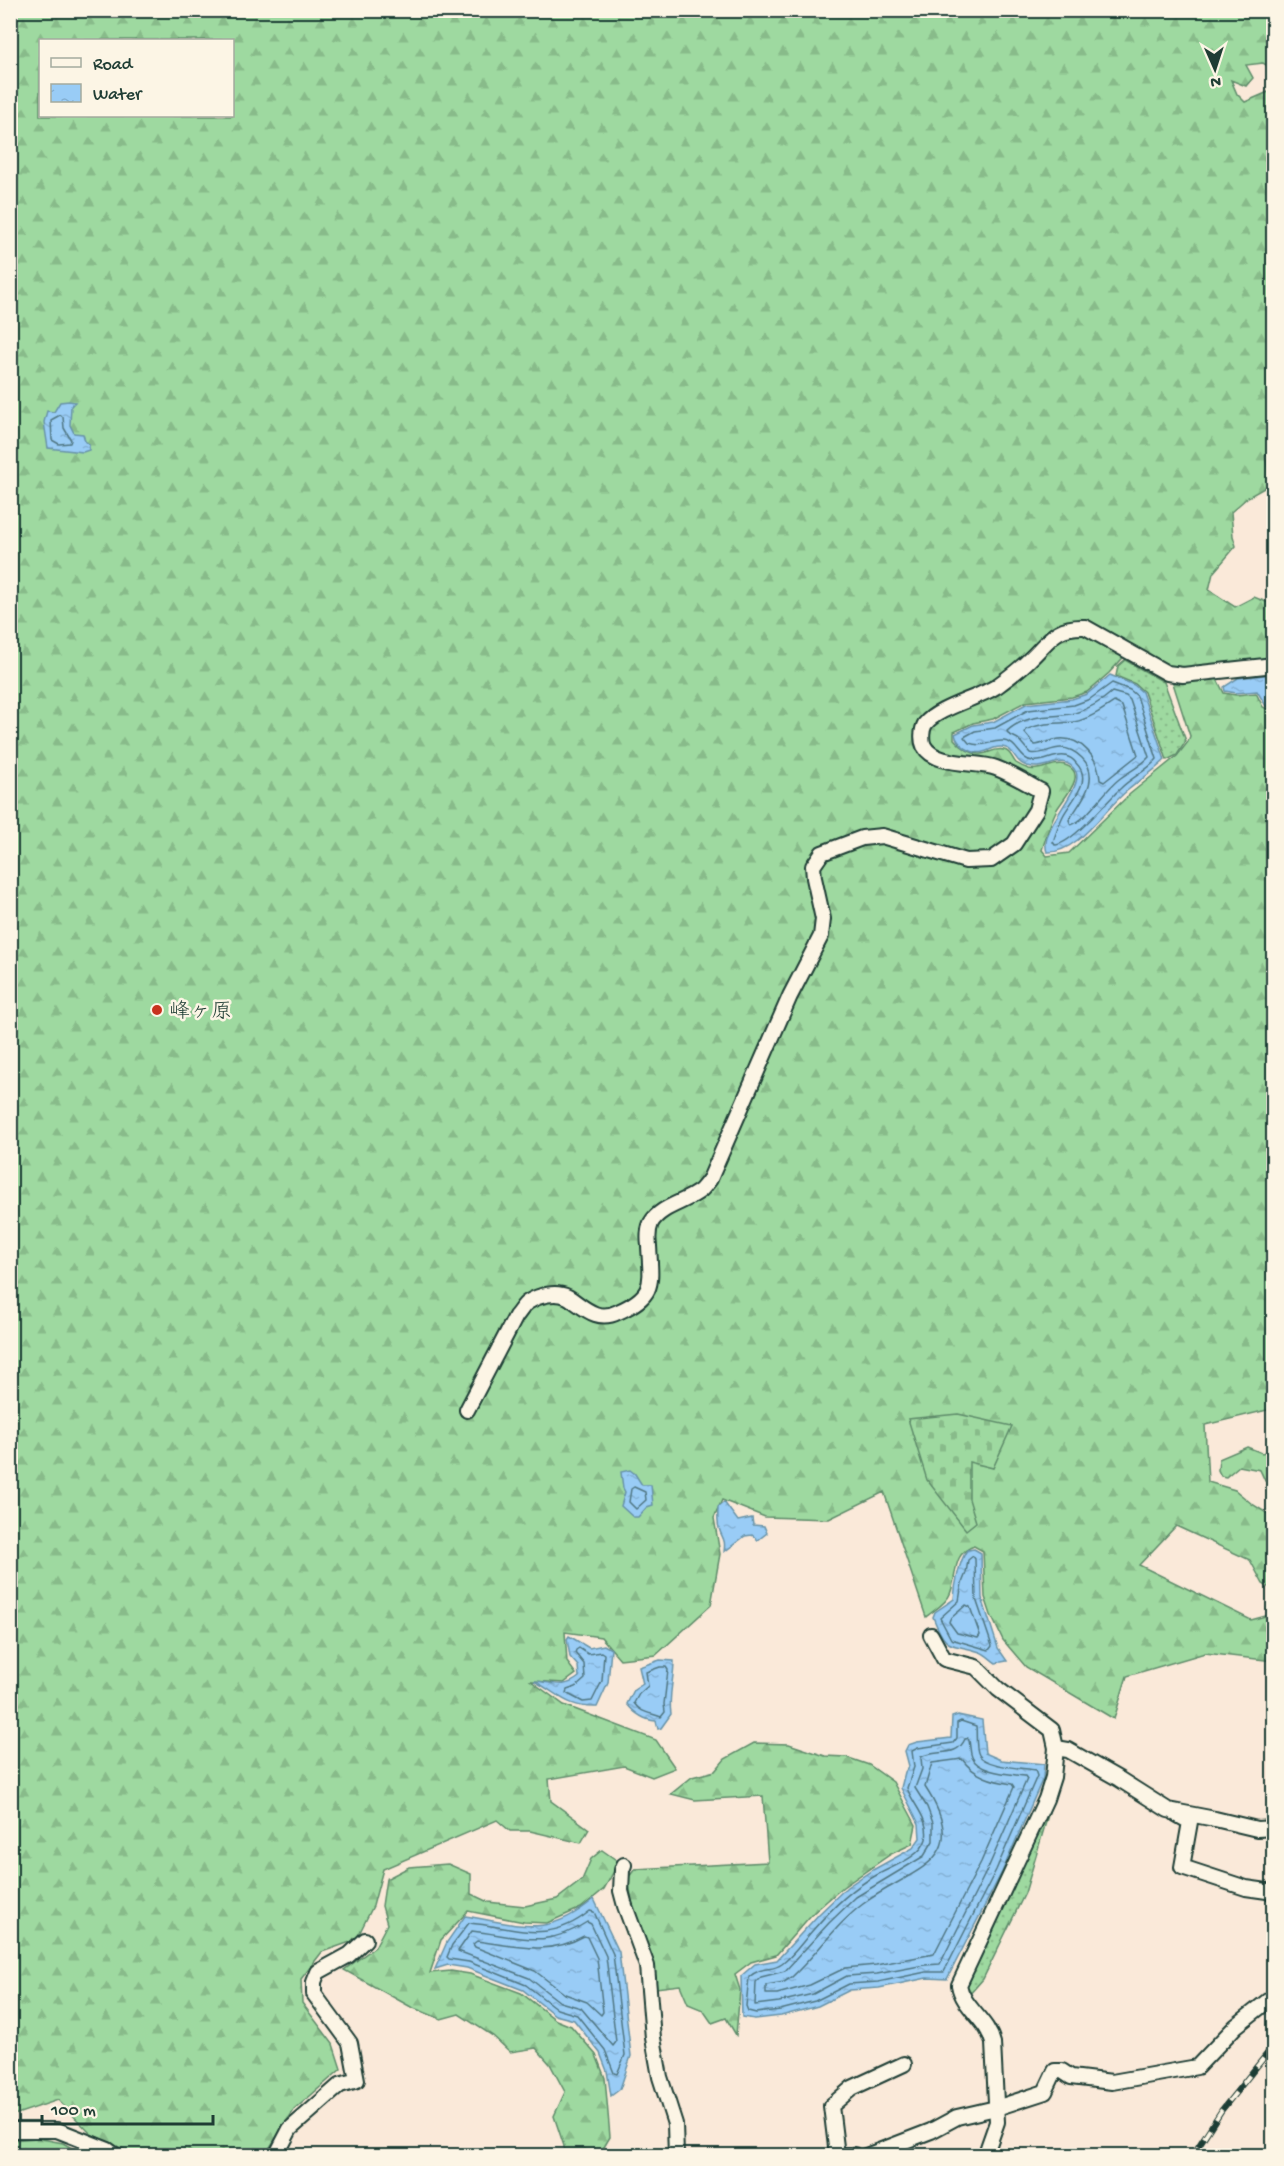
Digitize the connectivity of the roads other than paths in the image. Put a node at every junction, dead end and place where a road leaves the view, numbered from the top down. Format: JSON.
{"nodes":[{"id":1,"x":1274,"y":665,"type":"edge"},
{"id":2,"x":467,"y":1410,"type":"dead end"},
{"id":3,"x":931,"y":1635,"type":"dead end"},
{"id":4,"x":1056,"y":1748,"type":"junction"},
{"id":5,"x":1168,"y":1810,"type":"junction"},
{"id":6,"x":1274,"y":1828,"type":"edge"},
{"id":7,"x":624,"y":1865,"type":"dead end"},
{"id":8,"x":1274,"y":1892,"type":"edge"},
{"id":9,"x":365,"y":1940,"type":"dead end"},
{"id":10,"x":1274,"y":1996,"type":"edge"},
{"id":11,"x":904,"y":2064,"type":"dead end"},
{"id":12,"x":996,"y":2108,"type":"junction"},
{"id":13,"x":10,"y":2130,"type":"edge"},
{"id":14,"x":837,"y":2155,"type":"edge"},
{"id":15,"x":856,"y":2155,"type":"edge"},
{"id":16,"x":116,"y":2156,"type":"edge"},
{"id":17,"x":276,"y":2156,"type":"edge"},
{"id":18,"x":676,"y":2156,"type":"edge"},
{"id":19,"x":866,"y":2156,"type":"edge"},
{"id":20,"x":985,"y":2156,"type":"edge"}],
"edges":[{"from":1,"to":2,"type":"street"},
{"from":3,"to":4,"type":"street"},
{"from":4,"to":5,"type":"street"},
{"from":4,"to":12,"type":"street"},
{"from":5,"to":6,"type":"street"},
{"from":5,"to":8,"type":"street"},
{"from":7,"to":18,"type":"street"},
{"from":9,"to":17,"type":"street"},
{"from":10,"to":12,"type":"street"},
{"from":11,"to":14,"type":"street"},
{"from":12,"to":19,"type":"street"},
{"from":12,"to":20,"type":"street"},
{"from":13,"to":16,"type":"street"},
{"from":14,"to":15,"type":"street"}]}
